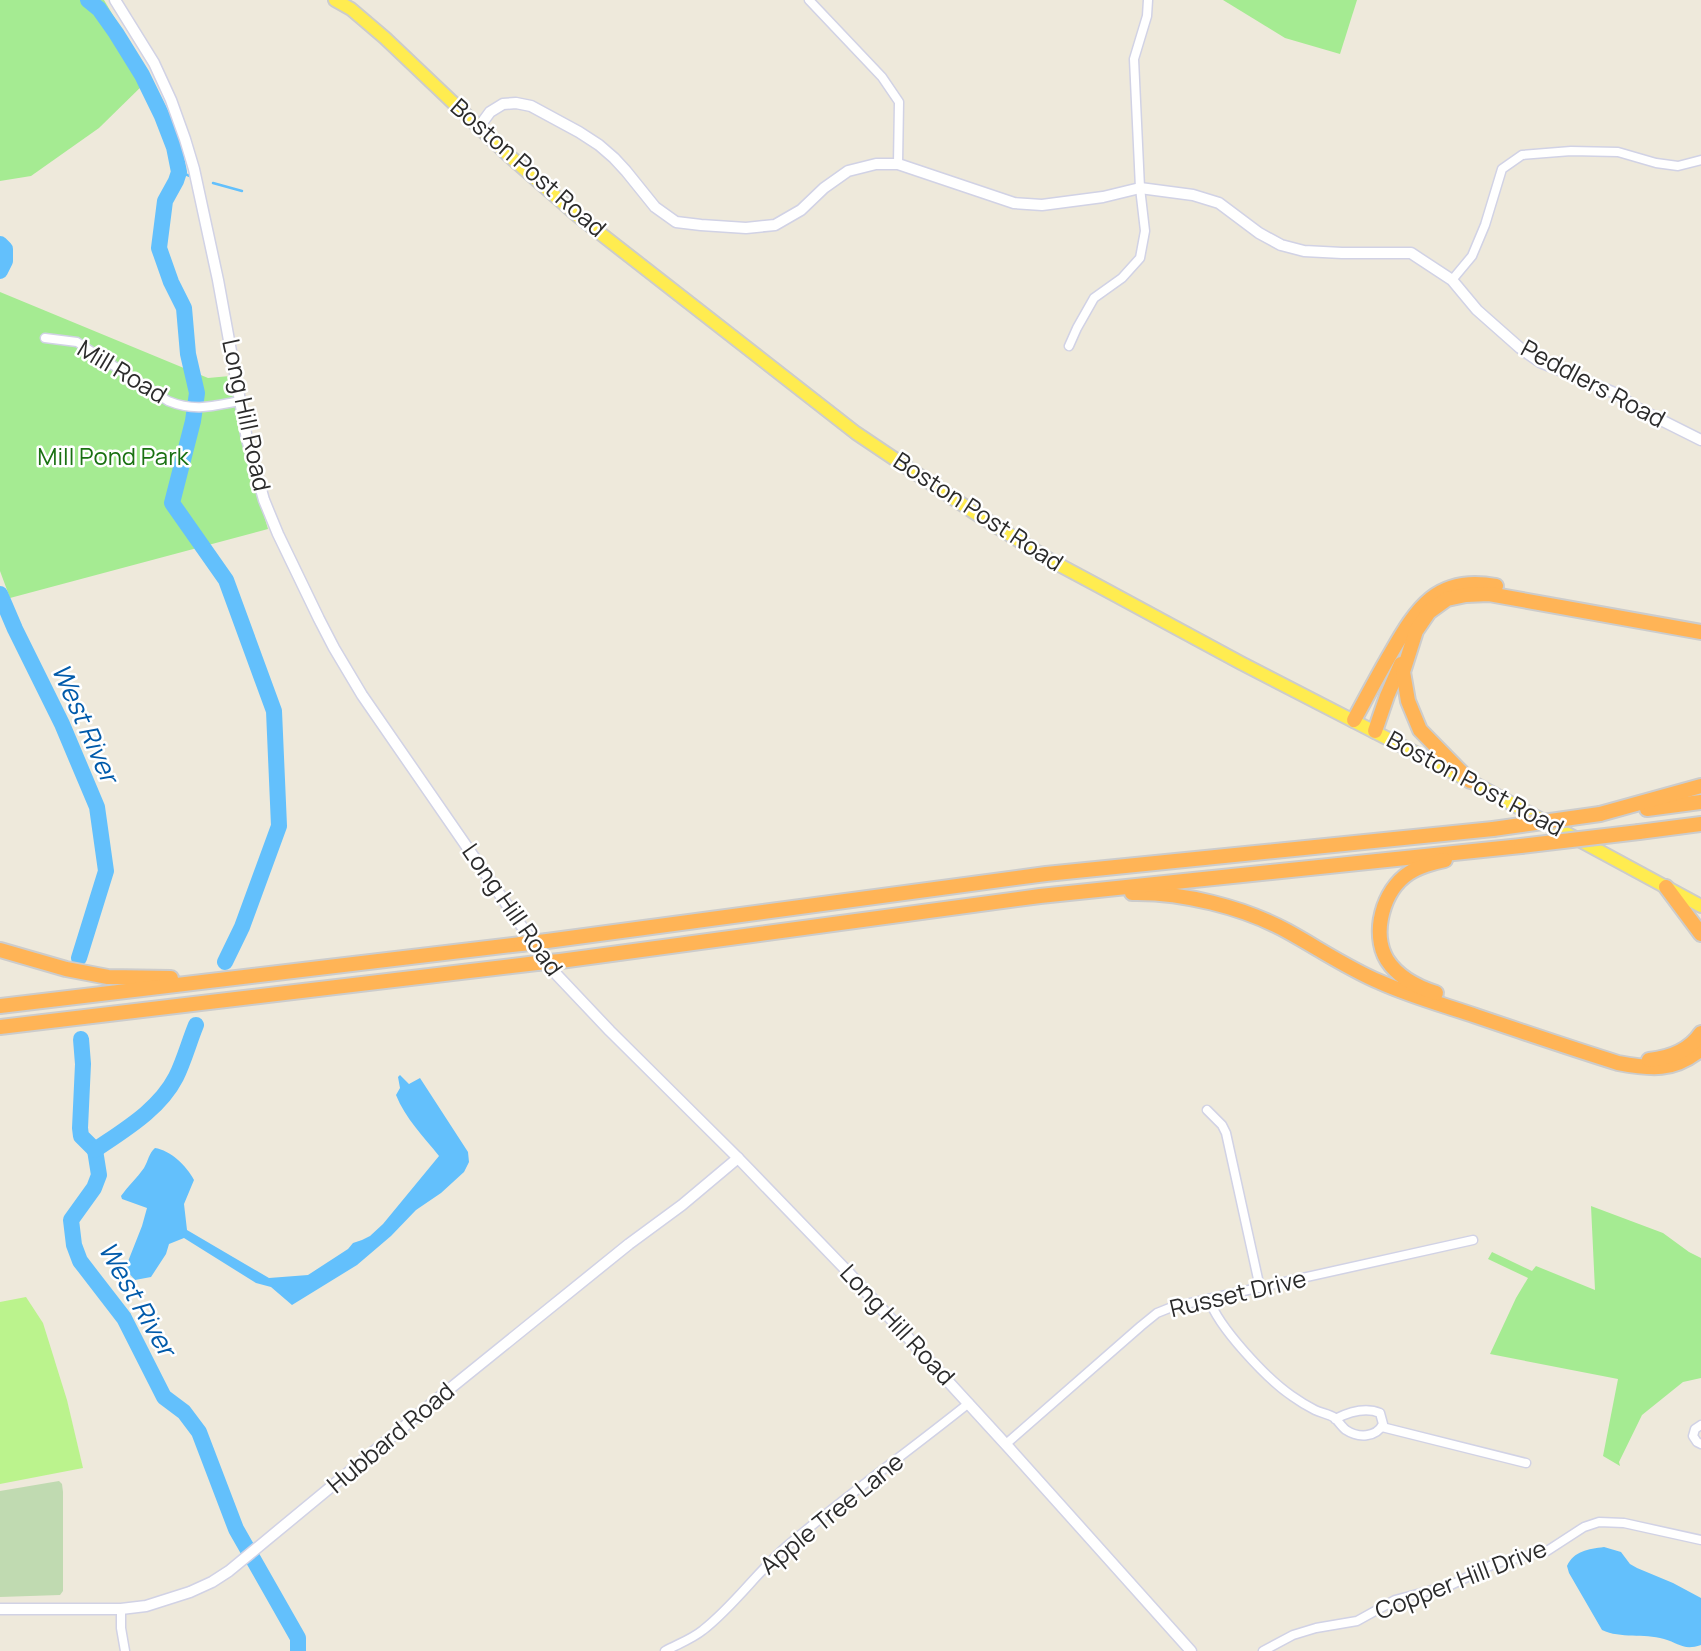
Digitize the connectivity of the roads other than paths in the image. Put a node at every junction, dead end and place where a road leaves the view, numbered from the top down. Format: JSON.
{"nodes":[{"id":1,"x":115,"y":0,"type":"edge"},
{"id":2,"x":335,"y":0,"type":"edge"},
{"id":3,"x":809,"y":0,"type":"edge"},
{"id":4,"x":1148,"y":0,"type":"edge"},
{"id":5,"x":479,"y":127,"type":"junction"},
{"id":6,"x":1701,"y":160,"type":"edge"},
{"id":7,"x":898,"y":164,"type":"junction"},
{"id":8,"x":1140,"y":188,"type":"junction"},
{"id":9,"x":1452,"y":280,"type":"junction"},
{"id":10,"x":46,"y":338,"type":"dead end"},
{"id":11,"x":1069,"y":346,"type":"dead end"},
{"id":12,"x":240,"y":401,"type":"junction"},
{"id":13,"x":1701,"y":440,"type":"edge"},
{"id":14,"x":1701,"y":623,"type":"edge"},
{"id":15,"x":1416,"y":631,"type":"junction"},
{"id":16,"x":1701,"y":632,"type":"edge"},
{"id":17,"x":1354,"y":720,"type":"junction"},
{"id":18,"x":1375,"y":731,"type":"junction"},
{"id":19,"x":1471,"y":781,"type":"junction"},
{"id":20,"x":1701,"y":786,"type":"edge"},
{"id":21,"x":1701,"y":802,"type":"edge"},
{"id":22,"x":1601,"y":814,"type":"junction"},
{"id":23,"x":1701,"y":824,"type":"edge"},
{"id":24,"x":1521,"y":846,"type":"junction"},
{"id":25,"x":1666,"y":887,"type":"junction"},
{"id":26,"x":1040,"y":895,"type":"junction"},
{"id":27,"x":1701,"y":906,"type":"edge"},
{"id":28,"x":1701,"y":934,"type":"edge"},
{"id":29,"x":0,"y":950,"type":"edge"},
{"id":30,"x":267,"y":974,"type":"junction"},
{"id":31,"x":0,"y":1006,"type":"edge"},
{"id":32,"x":121,"y":1013,"type":"junction"},
{"id":33,"x":0,"y":1027,"type":"edge"},
{"id":34,"x":1701,"y":1033,"type":"edge"},
{"id":35,"x":0,"y":1036,"type":"edge"},
{"id":36,"x":1701,"y":1049,"type":"edge"},
{"id":37,"x":1207,"y":1110,"type":"dead end"},
{"id":38,"x":738,"y":1158,"type":"junction"},
{"id":39,"x":1473,"y":1240,"type":"dead end"},
{"id":40,"x":1260,"y":1288,"type":"junction"},
{"id":41,"x":1209,"y":1299,"type":"junction"},
{"id":42,"x":969,"y":1403,"type":"junction"},
{"id":43,"x":1335,"y":1419,"type":"junction"},
{"id":44,"x":1701,"y":1425,"type":"edge"},
{"id":45,"x":1382,"y":1427,"type":"junction"},
{"id":46,"x":1006,"y":1444,"type":"junction"},
{"id":47,"x":1701,"y":1444,"type":"edge"},
{"id":48,"x":1526,"y":1463,"type":"dead end"},
{"id":49,"x":1701,"y":1540,"type":"edge"},
{"id":50,"x":0,"y":1609,"type":"edge"},
{"id":51,"x":121,"y":1609,"type":"junction"},
{"id":52,"x":125,"y":1651,"type":"edge"},
{"id":53,"x":665,"y":1651,"type":"edge"},
{"id":54,"x":1191,"y":1651,"type":"edge"},
{"id":55,"x":1263,"y":1651,"type":"edge"}],
"edges":[{"from":1,"to":12,"type":"street","name":"Long Hill Road"},
{"from":2,"to":5,"type":"main road","name":"Boston Post Road"},
{"from":3,"to":7,"type":"street"},
{"from":4,"to":8,"type":"street"},
{"from":5,"to":7,"type":"street","name":"Peddlers Road"},
{"from":5,"to":17,"type":"main road","name":"Boston Post Road"},
{"from":6,"to":9,"type":"street"},
{"from":7,"to":8,"type":"street","name":"Peddlers Road"},
{"from":8,"to":9,"type":"street","name":"Peddlers Road"},
{"from":8,"to":11,"type":"street"},
{"from":9,"to":13,"type":"street","name":"Peddlers Road"},
{"from":10,"to":12,"type":"street","name":"Mill Road"},
{"from":12,"to":38,"type":"street","name":"Long Hill Road"},
{"from":14,"to":17,"type":"highway"},
{"from":15,"to":16,"type":"highway"},
{"from":15,"to":18,"type":"highway"},
{"from":15,"to":19,"type":"highway"},
{"from":17,"to":18,"type":"main road","name":"Boston Post Road"},
{"from":18,"to":19,"type":"main road","name":"Boston Post Road"},
{"from":19,"to":25,"type":"main road","name":"Boston Post Road"},
{"from":20,"to":22,"type":"highway"},
{"from":21,"to":22,"type":"highway"},
{"from":22,"to":30,"type":"highway","bridge":true},
{"from":23,"to":24,"type":"highway","bridge":true},
{"from":24,"to":26,"type":"highway"},
{"from":24,"to":34,"type":"highway"},
{"from":25,"to":27,"type":"main road","name":"Boston Post Road"},
{"from":25,"to":28,"type":"highway"},
{"from":26,"to":32,"type":"highway","bridge":true},
{"from":26,"to":36,"type":"highway"},
{"from":29,"to":30,"type":"highway"},
{"from":30,"to":31,"type":"highway"},
{"from":32,"to":33,"type":"highway"},
{"from":32,"to":35,"type":"highway"},
{"from":37,"to":40,"type":"street"},
{"from":38,"to":42,"type":"street","name":"Long Hill Road"},
{"from":38,"to":51,"type":"street","name":"Hubbard Road"},
{"from":39,"to":40,"type":"street","name":"Russet Drive"},
{"from":40,"to":41,"type":"street","name":"Russet Drive"},
{"from":41,"to":43,"type":"street"},
{"from":41,"to":46,"type":"street","name":"Russet Drive"},
{"from":42,"to":46,"type":"street","name":"Long Hill Road"},
{"from":42,"to":53,"type":"street","name":"Apple Tree Lane"},
{"from":43,"to":45,"type":"street"},
{"from":43,"to":45,"type":"street"},
{"from":44,"to":47,"type":"street"},
{"from":45,"to":48,"type":"street"},
{"from":46,"to":54,"type":"street","name":"Long Hill Road"},
{"from":49,"to":55,"type":"street","name":"Copper Hill Drive"},
{"from":50,"to":51,"type":"street","name":"Hubbard Road"},
{"from":51,"to":52,"type":"street"}]}
